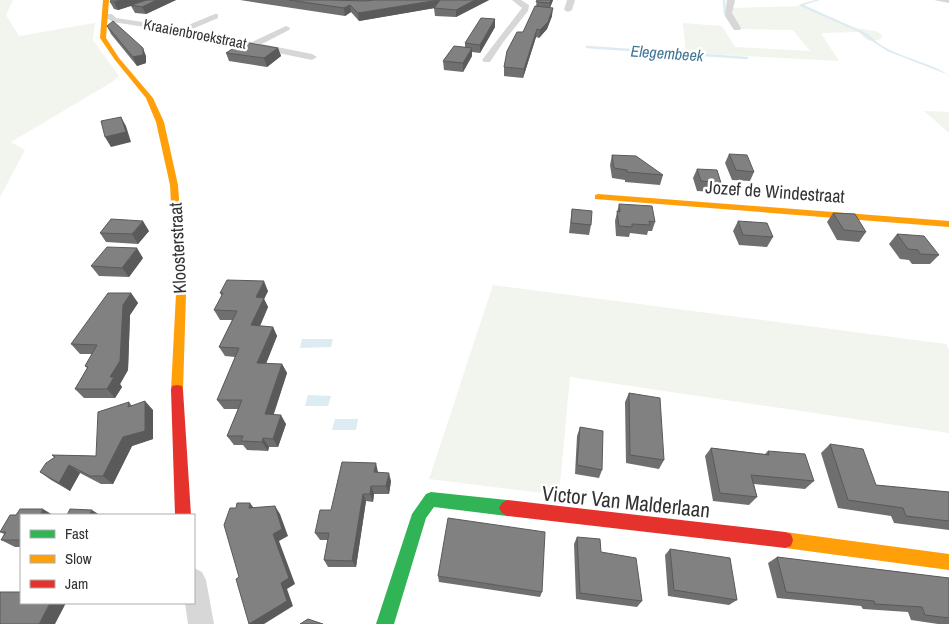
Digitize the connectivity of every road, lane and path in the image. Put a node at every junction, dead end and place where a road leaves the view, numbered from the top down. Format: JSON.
{"nodes":[{"id":1,"x":106,"y":0,"type":"edge"},
{"id":2,"x":516,"y":0,"type":"edge"},
{"id":3,"x":571,"y":0,"type":"edge"},
{"id":4,"x":730,"y":0,"type":"edge"},
{"id":5,"x":938,"y":0,"type":"edge"},
{"id":6,"x":949,"y":1,"type":"edge"},
{"id":7,"x":568,"y":10,"type":"dead end"},
{"id":8,"x":124,"y":13,"type":"dead end"},
{"id":9,"x":107,"y":16,"type":"junction"},
{"id":10,"x":215,"y":16,"type":"dead end"},
{"id":11,"x":286,"y":28,"type":"dead end"},
{"id":12,"x":737,"y":28,"type":"dead end"},
{"id":13,"x":182,"y":31,"type":"junction"},
{"id":14,"x":254,"y":46,"type":"junction"},
{"id":15,"x":312,"y":57,"type":"dead end"},
{"id":16,"x":487,"y":60,"type":"dead end"},
{"id":17,"x":598,"y":197,"type":"dead end"},
{"id":18,"x":949,"y":224,"type":"edge"},
{"id":19,"x":183,"y":514,"type":"edge"},
{"id":20,"x":949,"y":562,"type":"edge"},
{"id":21,"x":195,"y":586,"type":"edge"},
{"id":22,"x":201,"y":624,"type":"edge"},
{"id":23,"x":385,"y":624,"type":"edge"}],
"edges":[{"from":1,"to":9,"type":"street","name":"Kloosterstraat"},
{"from":2,"to":16,"type":"street"},
{"from":3,"to":7,"type":"street"},
{"from":4,"to":12,"type":"street"},
{"from":5,"to":6,"type":"street"},
{"from":8,"to":9,"type":"street"},
{"from":9,"to":13,"type":"street","name":"Kraaienbroekstraat"},
{"from":9,"to":19,"type":"street","name":"Kloosterstraat"},
{"from":10,"to":13,"type":"street"},
{"from":11,"to":14,"type":"street"},
{"from":13,"to":14,"type":"street","name":"Kraaienbroekstraat"},
{"from":14,"to":15,"type":"street","name":"Kraaienbroekstraat"},
{"from":17,"to":18,"type":"street","name":"Jozef de Windestraat"},
{"from":20,"to":23,"type":"street","name":"Victor Van Malderlaan"},
{"from":21,"to":22,"type":"street"}]}
